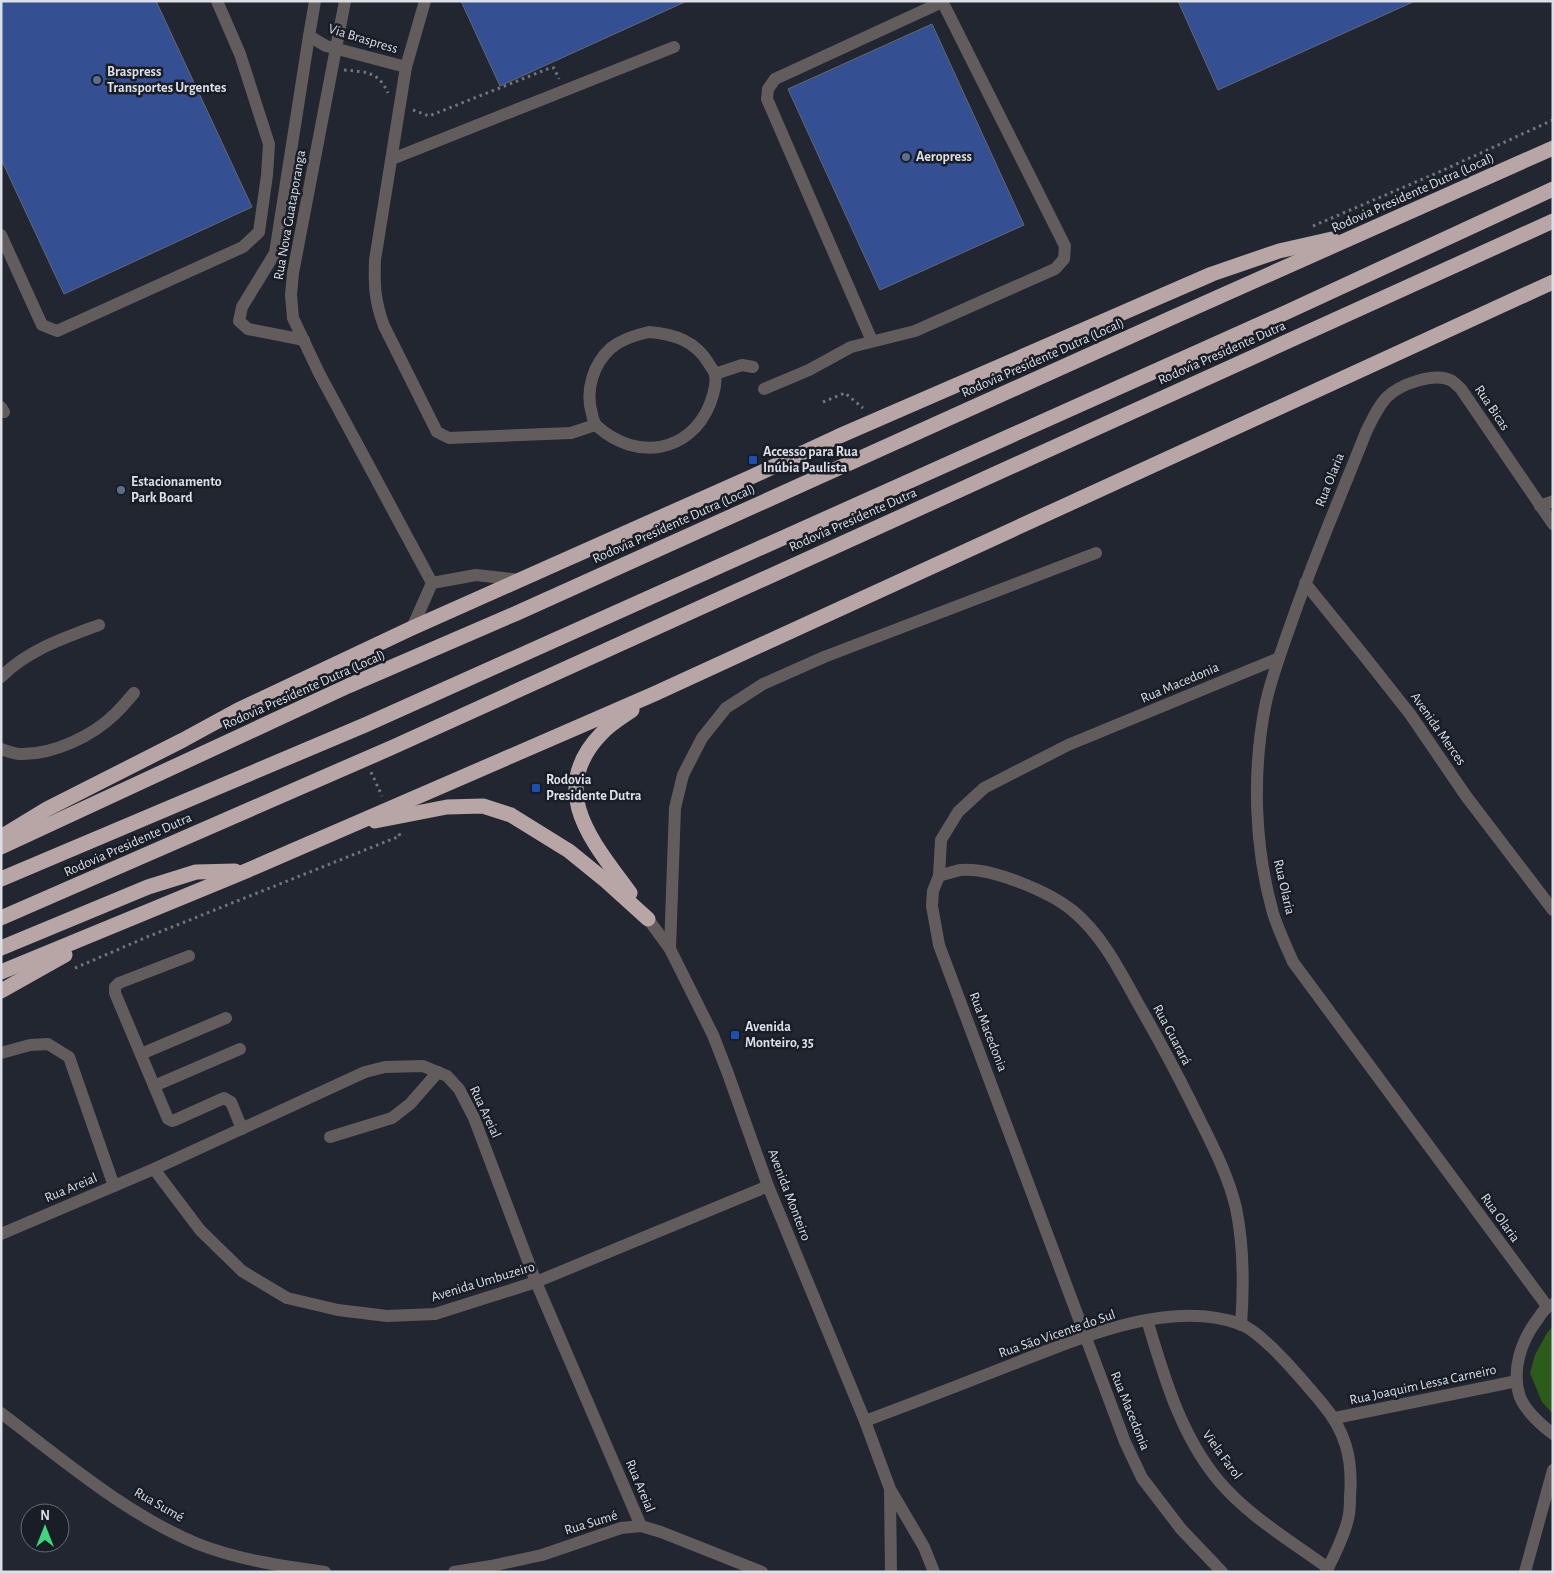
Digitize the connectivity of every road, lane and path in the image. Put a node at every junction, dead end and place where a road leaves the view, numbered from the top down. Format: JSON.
{"nodes":[{"id":1,"x":217,"y":1,"type":"edge"},
{"id":2,"x":345,"y":1,"type":"edge"},
{"id":3,"x":425,"y":1,"type":"edge"},
{"id":4,"x":942,"y":2,"type":"edge"},
{"id":5,"x":313,"y":4,"type":"edge"},
{"id":6,"x":309,"y":36,"type":"junction"},
{"id":7,"x":674,"y":47,"type":"dead end"},
{"id":8,"x":406,"y":67,"type":"junction"},
{"id":9,"x":335,"y":72,"type":"dead end"},
{"id":10,"x":564,"y":90,"type":"junction"},
{"id":11,"x":401,"y":101,"type":"junction"},
{"id":12,"x":1553,"y":148,"type":"edge"},
{"id":13,"x":392,"y":160,"type":"junction"},
{"id":14,"x":1553,"y":189,"type":"edge"},
{"id":15,"x":1553,"y":221,"type":"edge"},
{"id":16,"x":1368,"y":231,"type":"junction"},
{"id":17,"x":1,"y":235,"type":"edge"},
{"id":18,"x":1553,"y":282,"type":"edge"},
{"id":19,"x":304,"y":340,"type":"junction"},
{"id":20,"x":872,"y":341,"type":"junction"},
{"id":21,"x":753,"y":367,"type":"dead end"},
{"id":22,"x":715,"y":374,"type":"junction"},
{"id":23,"x":764,"y":390,"type":"dead end"},
{"id":24,"x":1377,"y":409,"type":"joint"},
{"id":25,"x":595,"y":425,"type":"junction"},
{"id":26,"x":1553,"y":501,"type":"edge"},
{"id":27,"x":1540,"y":506,"type":"junction"},
{"id":28,"x":1553,"y":524,"type":"edge"},
{"id":29,"x":1096,"y":552,"type":"dead end"},
{"id":30,"x":520,"y":580,"type":"junction"},
{"id":31,"x":432,"y":583,"type":"junction"},
{"id":32,"x":1305,"y":583,"type":"junction"},
{"id":33,"x":99,"y":624,"type":"dead end"},
{"id":34,"x":412,"y":628,"type":"junction"},
{"id":35,"x":1279,"y":658,"type":"junction"},
{"id":36,"x":1,"y":677,"type":"edge"},
{"id":37,"x":134,"y":693,"type":"dead end"},
{"id":38,"x":654,"y":694,"type":"junction"},
{"id":39,"x":1,"y":749,"type":"edge"},
{"id":40,"x":352,"y":825,"type":"junction"},
{"id":41,"x":400,"y":836,"type":"dead end"},
{"id":42,"x":1,"y":837,"type":"edge"},
{"id":43,"x":1,"y":847,"type":"edge"},
{"id":44,"x":246,"y":870,"type":"junction"},
{"id":45,"x":939,"y":876,"type":"junction"},
{"id":46,"x":1,"y":879,"type":"edge"},
{"id":47,"x":1548,"y":899,"type":"edge"},
{"id":48,"x":1553,"y":910,"type":"edge"},
{"id":49,"x":1,"y":918,"type":"edge"},
{"id":50,"x":648,"y":919,"type":"junction"},
{"id":51,"x":119,"y":925,"type":"junction"},
{"id":52,"x":1,"y":948,"type":"edge"},
{"id":53,"x":670,"y":949,"type":"junction"},
{"id":54,"x":190,"y":956,"type":"dead end"},
{"id":55,"x":69,"y":970,"type":"dead end"},
{"id":56,"x":1,"y":972,"type":"edge"},
{"id":57,"x":1,"y":991,"type":"edge"},
{"id":58,"x":226,"y":1018,"type":"dead end"},
{"id":59,"x":240,"y":1049,"type":"dead end"},
{"id":60,"x":1,"y":1053,"type":"edge"},
{"id":61,"x":141,"y":1054,"type":"junction"},
{"id":62,"x":438,"y":1072,"type":"junction"},
{"id":63,"x":154,"y":1086,"type":"junction"},
{"id":64,"x":242,"y":1129,"type":"junction"},
{"id":65,"x":330,"y":1137,"type":"dead end"},
{"id":66,"x":154,"y":1169,"type":"junction"},
{"id":67,"x":114,"y":1186,"type":"junction"},
{"id":68,"x":768,"y":1186,"type":"junction"},
{"id":69,"x":1,"y":1234,"type":"edge"},
{"id":70,"x":536,"y":1282,"type":"junction"},
{"id":71,"x":1550,"y":1305,"type":"edge"},
{"id":72,"x":1147,"y":1320,"type":"junction"},
{"id":73,"x":1241,"y":1325,"type":"junction"},
{"id":74,"x":1086,"y":1337,"type":"junction"},
{"id":75,"x":1517,"y":1381,"type":"junction"},
{"id":76,"x":1,"y":1413,"type":"edge"},
{"id":77,"x":1335,"y":1418,"type":"junction"},
{"id":78,"x":865,"y":1421,"type":"junction"},
{"id":79,"x":1553,"y":1434,"type":"edge"},
{"id":80,"x":1553,"y":1470,"type":"edge"},
{"id":81,"x":890,"y":1489,"type":"junction"},
{"id":82,"x":641,"y":1526,"type":"junction"},
{"id":83,"x":1327,"y":1570,"type":"edge"},
{"id":84,"x":325,"y":1572,"type":"edge"},
{"id":85,"x":454,"y":1572,"type":"edge"},
{"id":86,"x":762,"y":1572,"type":"edge"},
{"id":87,"x":891,"y":1572,"type":"edge"},
{"id":88,"x":934,"y":1572,"type":"edge"},
{"id":89,"x":1222,"y":1572,"type":"edge"},
{"id":90,"x":1525,"y":1572,"type":"edge"}],
"edges":[{"from":1,"to":17,"type":"street"},
{"from":2,"to":19,"type":"street","name":"Rua Nova Guataporanga"},
{"from":3,"to":8,"type":"street","name":"Via Braspress"},
{"from":4,"to":20,"type":"street"},
{"from":4,"to":20,"type":"street"},
{"from":5,"to":6,"type":"street","name":"Via Braspress"},
{"from":6,"to":8,"type":"street","name":"Via Braspress"},
{"from":6,"to":19,"type":"street"},
{"from":7,"to":10,"type":"street"},
{"from":8,"to":11,"type":"street"},
{"from":9,"to":11,"type":"path"},
{"from":10,"to":11,"type":"path"},
{"from":10,"to":13,"type":"street"},
{"from":11,"to":13,"type":"street"},
{"from":12,"to":16,"type":"highway","name":"Rodovia Presidente Dutra (Local)"},
{"from":13,"to":25,"type":"street"},
{"from":14,"to":46,"type":"highway","name":"Rodovia Presidente Dutra"},
{"from":15,"to":49,"type":"highway","name":"Rodovia Presidente Dutra"},
{"from":16,"to":30,"type":"highway"},
{"from":16,"to":43,"type":"highway","name":"Rodovia Presidente Dutra (Local)"},
{"from":18,"to":38,"type":"highway"},
{"from":19,"to":31,"type":"street","name":"Rua Nova Guataporanga"},
{"from":20,"to":23,"type":"street"},
{"from":21,"to":22,"type":"street"},
{"from":22,"to":25,"type":"street"},
{"from":22,"to":25,"type":"street"},
{"from":24,"to":27,"type":"street","name":"Rua Bicas"},
{"from":24,"to":32,"type":"street","name":"Rua Olaria"},
{"from":26,"to":27,"type":"street"},
{"from":27,"to":28,"type":"street","name":"Rua Bicas"},
{"from":29,"to":53,"type":"street"},
{"from":30,"to":31,"type":"street"},
{"from":30,"to":34,"type":"highway"},
{"from":31,"to":34,"type":"street"},
{"from":32,"to":35,"type":"street","name":"Rua Olaria"},
{"from":32,"to":47,"type":"street","name":"Avenida Merces"},
{"from":33,"to":36,"type":"street"},
{"from":34,"to":42,"type":"highway"},
{"from":35,"to":45,"type":"street","name":"Rua Macedonia"},
{"from":35,"to":71,"type":"street","name":"Rua Olaria"},
{"from":37,"to":39,"type":"street"},
{"from":38,"to":40,"type":"highway"},
{"from":38,"to":50,"type":"highway"},
{"from":40,"to":44,"type":"highway"},
{"from":40,"to":50,"type":"highway"},
{"from":41,"to":55,"type":"path"},
{"from":44,"to":51,"type":"highway"},
{"from":44,"to":52,"type":"highway"},
{"from":45,"to":73,"type":"street","name":"Rua Guarará"},
{"from":45,"to":74,"type":"street","name":"Rua Macedonia"},
{"from":47,"to":48,"type":"street","name":"Avenida Merces"},
{"from":50,"to":53,"type":"street","name":"Avenida Monteiro"},
{"from":51,"to":56,"type":"highway"},
{"from":51,"to":57,"type":"highway"},
{"from":53,"to":68,"type":"street","name":"Avenida Monteiro"},
{"from":54,"to":61,"type":"street"},
{"from":58,"to":61,"type":"street"},
{"from":59,"to":63,"type":"street"},
{"from":60,"to":67,"type":"street"},
{"from":61,"to":63,"type":"street"},
{"from":62,"to":64,"type":"street","name":"Rua Areial"},
{"from":62,"to":65,"type":"street"},
{"from":62,"to":70,"type":"street","name":"Rua Areial"},
{"from":63,"to":64,"type":"street"},
{"from":64,"to":66,"type":"street","name":"Rua Areial"},
{"from":66,"to":67,"type":"street","name":"Rua Areial"},
{"from":66,"to":70,"type":"street","name":"Avenida Umbuzeiro"},
{"from":67,"to":69,"type":"street","name":"Rua Areial"},
{"from":68,"to":70,"type":"street","name":"Avenida Umbuzeiro"},
{"from":68,"to":78,"type":"street","name":"Avenida Monteiro"},
{"from":70,"to":82,"type":"street","name":"Rua Areial"},
{"from":71,"to":75,"type":"street"},
{"from":72,"to":73,"type":"street","name":"Rua São Vicente do Sul"},
{"from":72,"to":74,"type":"street","name":"Rua São Vicente do Sul"},
{"from":72,"to":83,"type":"street","name":"Viela Farol"},
{"from":73,"to":77,"type":"street","name":"Rua São Vicente do Sul"},
{"from":74,"to":78,"type":"street","name":"Rua São Vicente do Sul"},
{"from":74,"to":89,"type":"street","name":"Rua Macedonia"},
{"from":75,"to":77,"type":"street","name":"Rua Joaquim Lessa Carneiro"},
{"from":75,"to":79,"type":"street"},
{"from":76,"to":84,"type":"street","name":"Rua Sumé"},
{"from":77,"to":83,"type":"street","name":"Rua São Vicente do Sul"},
{"from":78,"to":81,"type":"street","name":"Avenida Monteiro"},
{"from":80,"to":90,"type":"street"},
{"from":81,"to":87,"type":"street","name":"Avenida Monteiro"},
{"from":81,"to":88,"type":"street","name":"Avenida Monteiro"},
{"from":82,"to":85,"type":"street","name":"Rua Sumé"},
{"from":82,"to":86,"type":"street","name":"Rua Sumé"}]}
